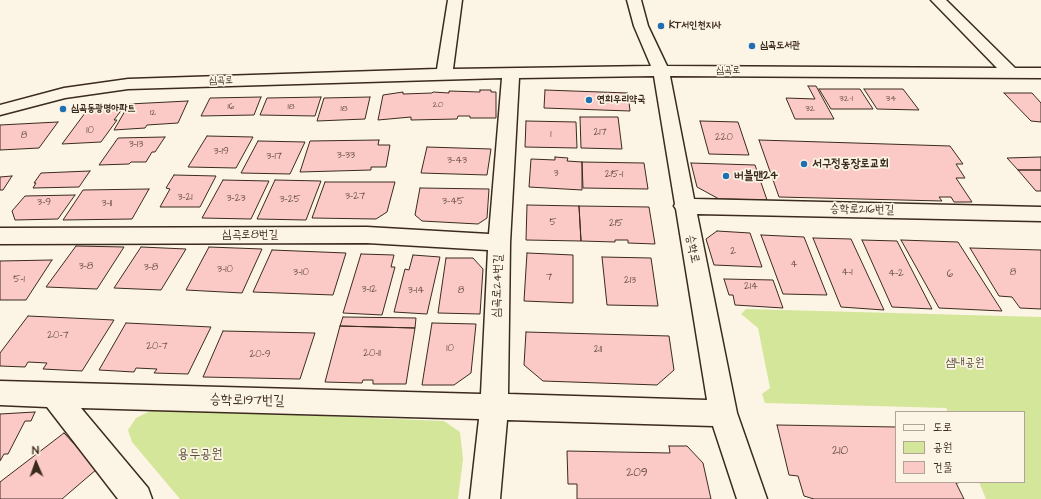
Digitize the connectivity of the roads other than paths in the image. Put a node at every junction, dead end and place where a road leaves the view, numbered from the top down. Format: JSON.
{"nodes":[{"id":1,"x":455,"y":0,"type":"edge"},
{"id":2,"x":634,"y":0,"type":"edge"},
{"id":3,"x":938,"y":0,"type":"edge"},
{"id":4,"x":661,"y":71,"type":"junction"},
{"id":5,"x":511,"y":73,"type":"junction"},
{"id":6,"x":1012,"y":73,"type":"junction"},
{"id":7,"x":1041,"y":73,"type":"edge"},
{"id":8,"x":444,"y":74,"type":"junction"},
{"id":9,"x":0,"y":110,"type":"edge"},
{"id":10,"x":684,"y":206,"type":"junction"},
{"id":11,"x":1041,"y":214,"type":"edge"},
{"id":12,"x":0,"y":236,"type":"edge"},
{"id":13,"x":499,"y":243,"type":"junction"},
{"id":14,"x":0,"y":393,"type":"edge"},
{"id":15,"x":55,"y":396,"type":"junction"},
{"id":16,"x":494,"y":407,"type":"junction"},
{"id":17,"x":723,"y":413,"type":"junction"},
{"id":18,"x":137,"y":499,"type":"edge"},
{"id":19,"x":485,"y":499,"type":"edge"},
{"id":20,"x":752,"y":499,"type":"edge"}],
"edges":[{"from":1,"to":8,"type":"street"},
{"from":2,"to":4,"type":"street","name":"승학로"},
{"from":3,"to":6,"type":"street"},
{"from":4,"to":5,"type":"street","name":"심곡로"},
{"from":4,"to":6,"type":"street","name":"심곡로"},
{"from":4,"to":10,"type":"street","name":"승학로"},
{"from":5,"to":8,"type":"street","name":"심곡로"},
{"from":5,"to":13,"type":"street","name":"심곡로24번길"},
{"from":6,"to":7,"type":"street","name":"심곡로"},
{"from":8,"to":9,"type":"street","name":"심곡로"},
{"from":10,"to":11,"type":"street","name":"승학로216번길"},
{"from":10,"to":17,"type":"street","name":"승학로"},
{"from":12,"to":13,"type":"street","name":"심곡로8번길"},
{"from":13,"to":16,"type":"street","name":"심곡로24번길"},
{"from":14,"to":15,"type":"street","name":"승학로197번길"},
{"from":15,"to":16,"type":"street","name":"승학로197번길"},
{"from":15,"to":18,"type":"street"},
{"from":16,"to":17,"type":"street","name":"승학로197번길"},
{"from":16,"to":19,"type":"street","name":"심곡로24번길"},
{"from":17,"to":20,"type":"street","name":"승학로"}]}
